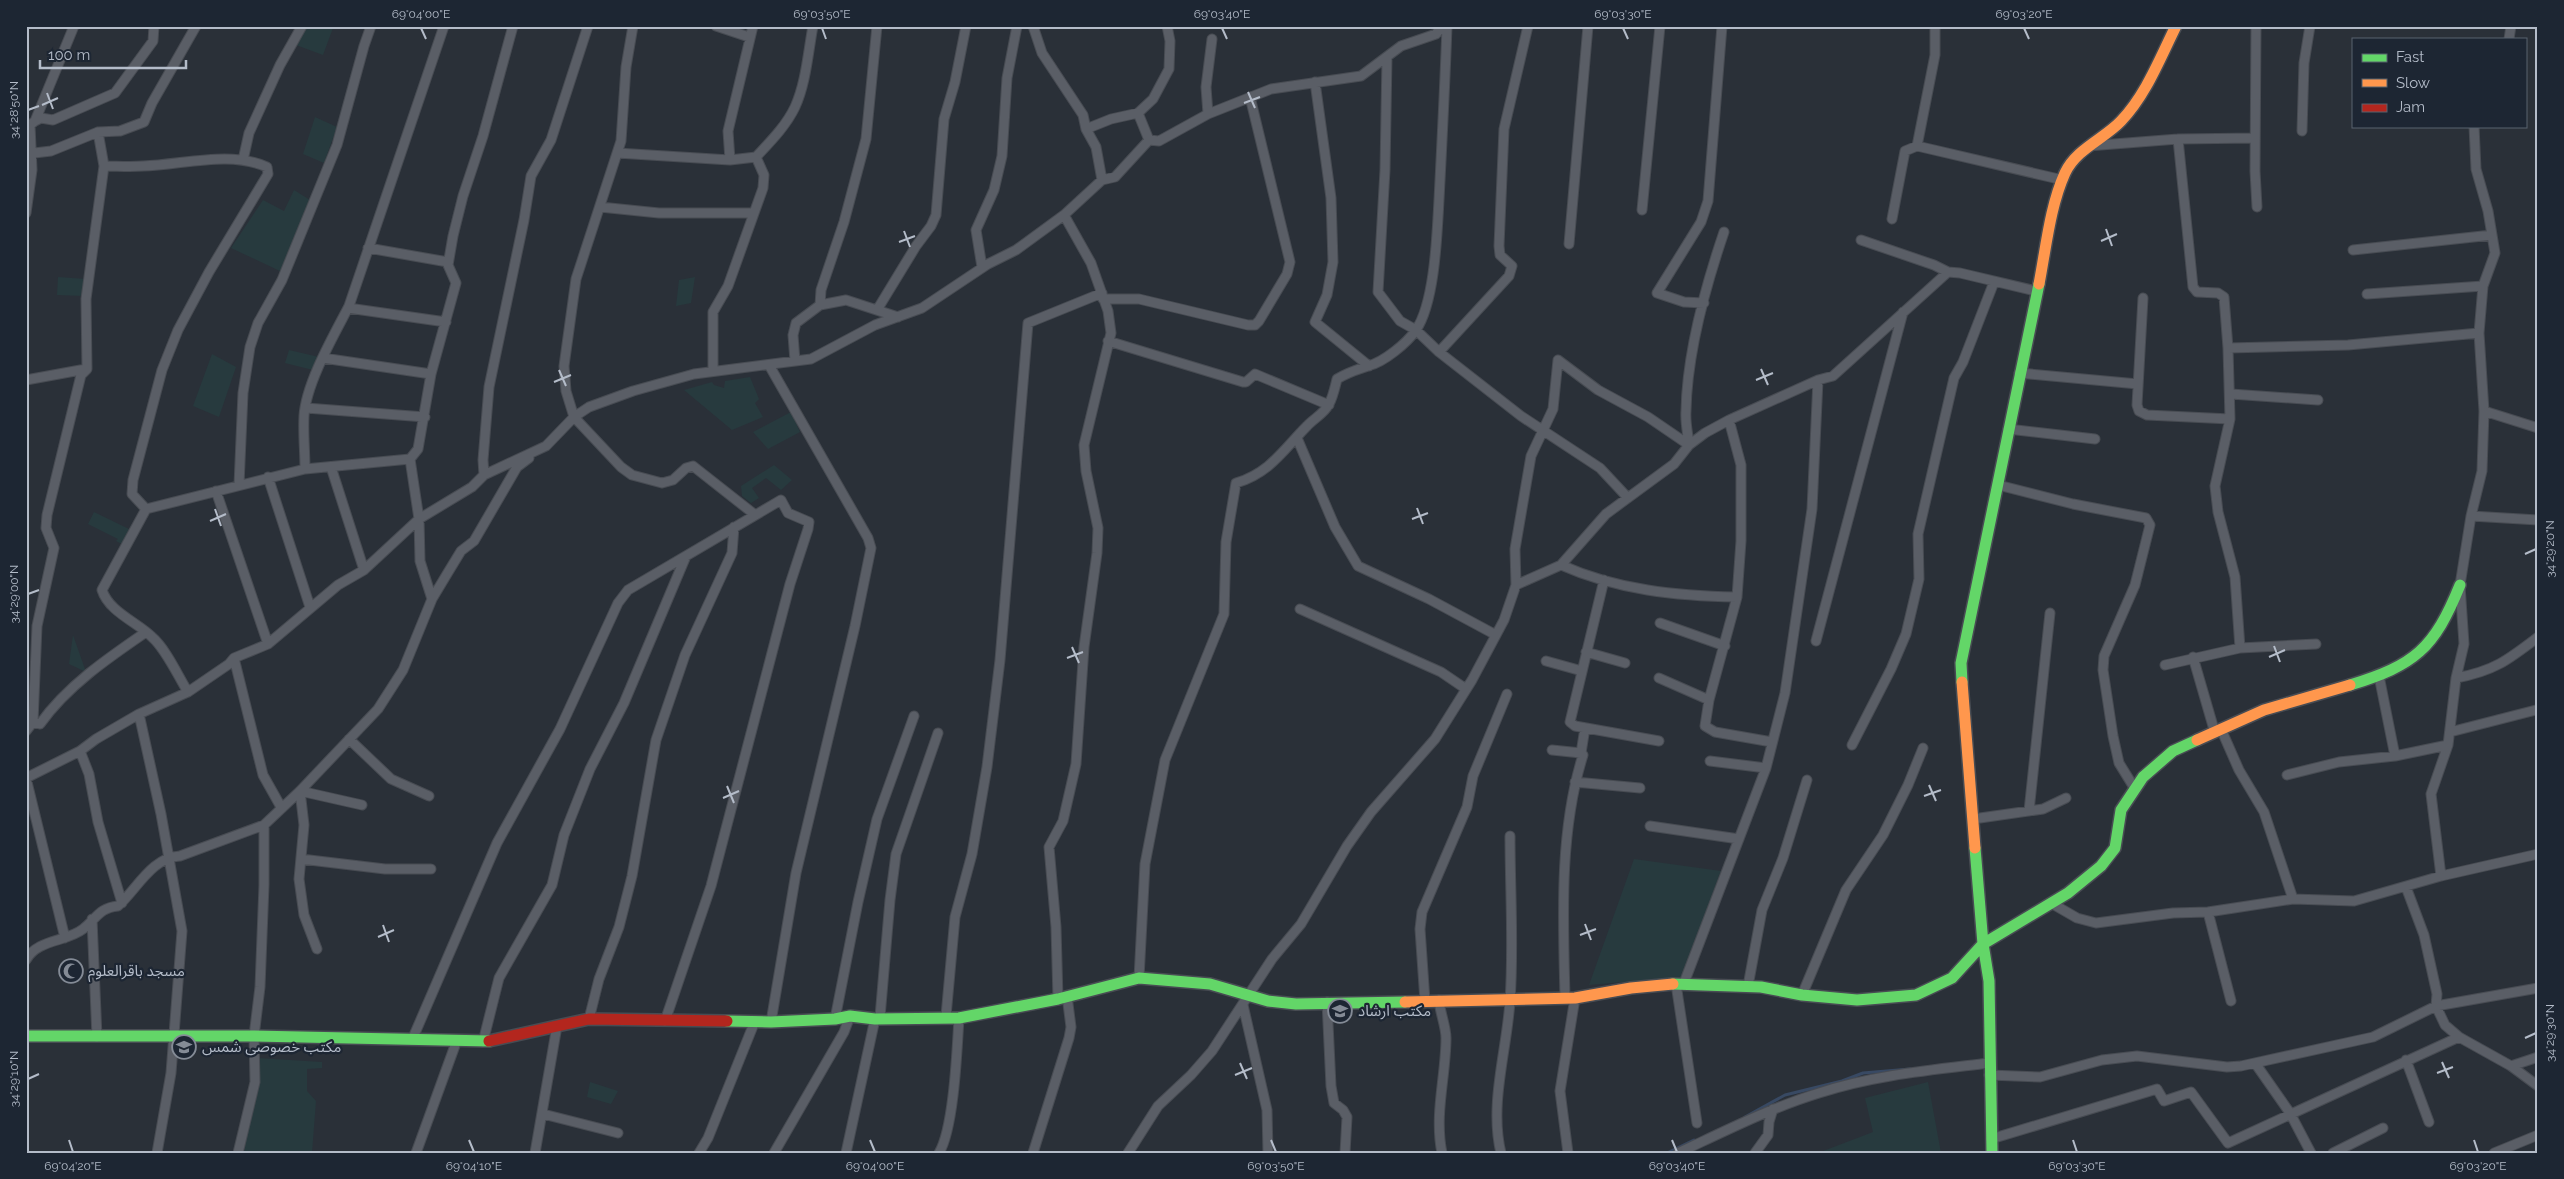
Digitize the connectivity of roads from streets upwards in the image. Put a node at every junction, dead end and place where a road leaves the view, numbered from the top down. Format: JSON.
{"nodes":[{"id":1,"x":74,"y":26,"type":"edge"},
{"id":2,"x":154,"y":26,"type":"edge"},
{"id":3,"x":196,"y":26,"type":"edge"},
{"id":4,"x":302,"y":26,"type":"edge"},
{"id":5,"x":371,"y":26,"type":"edge"},
{"id":6,"x":444,"y":26,"type":"edge"},
{"id":7,"x":513,"y":26,"type":"edge"},
{"id":8,"x":588,"y":26,"type":"edge"},
{"id":9,"x":633,"y":26,"type":"edge"},
{"id":10,"x":716,"y":26,"type":"edge"},
{"id":11,"x":753,"y":26,"type":"edge"},
{"id":12,"x":813,"y":26,"type":"edge"},
{"id":13,"x":877,"y":26,"type":"edge"},
{"id":14,"x":966,"y":26,"type":"edge"},
{"id":15,"x":1017,"y":26,"type":"edge"},
{"id":16,"x":1032,"y":26,"type":"edge"},
{"id":17,"x":1167,"y":26,"type":"edge"},
{"id":18,"x":1442,"y":26,"type":"edge"},
{"id":19,"x":1447,"y":26,"type":"edge"},
{"id":20,"x":1528,"y":26,"type":"edge"},
{"id":21,"x":1588,"y":26,"type":"edge"},
{"id":22,"x":1660,"y":26,"type":"edge"},
{"id":23,"x":1722,"y":26,"type":"edge"},
{"id":24,"x":1935,"y":26,"type":"edge"},
{"id":25,"x":2176,"y":26,"type":"edge"},
{"id":26,"x":2256,"y":26,"type":"edge"},
{"id":27,"x":2310,"y":26,"type":"edge"},
{"id":28,"x":749,"y":37,"type":"junction"},
{"id":29,"x":1212,"y":39,"type":"dead end"},
{"id":30,"x":1387,"y":57,"type":"junction"},
{"id":31,"x":1315,"y":82,"type":"junction"},
{"id":32,"x":1250,"y":97,"type":"junction"},
{"id":33,"x":1138,"y":113,"type":"junction"},
{"id":34,"x":1208,"y":114,"type":"junction"},
{"id":35,"x":35,"y":121,"type":"junction"},
{"id":36,"x":2474,"y":128,"type":"edge"},
{"id":37,"x":1086,"y":129,"type":"junction"},
{"id":38,"x":2302,"y":131,"type":"dead end"},
{"id":39,"x":98,"y":132,"type":"junction"},
{"id":40,"x":2255,"y":138,"type":"junction"},
{"id":41,"x":1149,"y":140,"type":"junction"},
{"id":42,"x":2178,"y":140,"type":"junction"},
{"id":43,"x":1917,"y":146,"type":"junction"},
{"id":44,"x":2088,"y":146,"type":"junction"},
{"id":45,"x":29,"y":153,"type":"edge"},
{"id":46,"x":617,"y":153,"type":"junction"},
{"id":47,"x":756,"y":157,"type":"junction"},
{"id":48,"x":243,"y":160,"type":"junction"},
{"id":49,"x":730,"y":160,"type":"junction"},
{"id":50,"x":104,"y":166,"type":"junction"},
{"id":51,"x":1102,"y":180,"type":"junction"},
{"id":52,"x":2062,"y":180,"type":"junction"},
{"id":53,"x":600,"y":207,"type":"junction"},
{"id":54,"x":2257,"y":207,"type":"dead end"},
{"id":55,"x":1642,"y":210,"type":"dead end"},
{"id":56,"x":26,"y":213,"type":"edge"},
{"id":57,"x":754,"y":213,"type":"junction"},
{"id":58,"x":1064,"y":215,"type":"junction"},
{"id":59,"x":1892,"y":219,"type":"dead end"},
{"id":60,"x":1724,"y":232,"type":"dead end"},
{"id":61,"x":2492,"y":235,"type":"junction"},
{"id":62,"x":1861,"y":240,"type":"dead end"},
{"id":63,"x":1569,"y":244,"type":"dead end"},
{"id":64,"x":368,"y":248,"type":"junction"},
{"id":65,"x":2353,"y":250,"type":"dead end"},
{"id":66,"x":448,"y":262,"type":"junction"},
{"id":67,"x":982,"y":268,"type":"junction"},
{"id":68,"x":1948,"y":272,"type":"junction"},
{"id":69,"x":1994,"y":282,"type":"junction"},
{"id":70,"x":2483,"y":286,"type":"junction"},
{"id":71,"x":2036,"y":291,"type":"junction"},
{"id":72,"x":2367,"y":294,"type":"dead end"},
{"id":73,"x":1103,"y":296,"type":"junction"},
{"id":74,"x":2143,"y":298,"type":"dead end"},
{"id":75,"x":1704,"y":303,"type":"junction"},
{"id":76,"x":820,"y":305,"type":"junction"},
{"id":77,"x":348,"y":308,"type":"junction"},
{"id":78,"x":877,"y":310,"type":"junction"},
{"id":79,"x":1903,"y":312,"type":"junction"},
{"id":80,"x":898,"y":317,"type":"junction"},
{"id":81,"x":446,"y":322,"type":"junction"},
{"id":82,"x":1416,"y":330,"type":"junction"},
{"id":83,"x":2479,"y":333,"type":"junction"},
{"id":84,"x":1108,"y":341,"type":"junction"},
{"id":85,"x":2228,"y":348,"type":"junction"},
{"id":86,"x":1439,"y":352,"type":"junction"},
{"id":87,"x":323,"y":358,"type":"junction"},
{"id":88,"x":795,"y":361,"type":"junction"},
{"id":89,"x":769,"y":365,"type":"junction"},
{"id":90,"x":1369,"y":366,"type":"junction"},
{"id":91,"x":87,"y":369,"type":"junction"},
{"id":92,"x":713,"y":372,"type":"junction"},
{"id":93,"x":2019,"y":372,"type":"junction"},
{"id":94,"x":431,"y":374,"type":"junction"},
{"id":95,"x":26,"y":380,"type":"edge"},
{"id":96,"x":1818,"y":380,"type":"junction"},
{"id":97,"x":2138,"y":384,"type":"junction"},
{"id":98,"x":2231,"y":394,"type":"junction"},
{"id":99,"x":2318,"y":400,"type":"dead end"},
{"id":100,"x":1329,"y":406,"type":"junction"},
{"id":101,"x":306,"y":408,"type":"junction"},
{"id":102,"x":2484,"y":411,"type":"junction"},
{"id":103,"x":425,"y":417,"type":"junction"},
{"id":104,"x":574,"y":417,"type":"junction"},
{"id":105,"x":2230,"y":419,"type":"junction"},
{"id":106,"x":1729,"y":420,"type":"junction"},
{"id":107,"x":2538,"y":428,"type":"edge"},
{"id":108,"x":2008,"y":429,"type":"junction"},
{"id":109,"x":1544,"y":431,"type":"junction"},
{"id":110,"x":1296,"y":438,"type":"junction"},
{"id":111,"x":2095,"y":439,"type":"dead end"},
{"id":112,"x":1689,"y":445,"type":"junction"},
{"id":113,"x":546,"y":446,"type":"junction"},
{"id":114,"x":410,"y":459,"type":"junction"},
{"id":115,"x":331,"y":466,"type":"junction"},
{"id":116,"x":305,"y":469,"type":"junction"},
{"id":117,"x":484,"y":475,"type":"junction"},
{"id":118,"x":268,"y":477,"type":"junction"},
{"id":119,"x":239,"y":485,"type":"junction"},
{"id":120,"x":1998,"y":485,"type":"junction"},
{"id":121,"x":216,"y":491,"type":"junction"},
{"id":122,"x":1628,"y":498,"type":"junction"},
{"id":123,"x":146,"y":509,"type":"junction"},
{"id":124,"x":754,"y":514,"type":"junction"},
{"id":125,"x":2471,"y":516,"type":"junction"},
{"id":126,"x":418,"y":519,"type":"junction"},
{"id":127,"x":2538,"y":520,"type":"edge"},
{"id":128,"x":734,"y":528,"type":"junction"},
{"id":129,"x":686,"y":556,"type":"junction"},
{"id":130,"x":1562,"y":565,"type":"junction"},
{"id":131,"x":364,"y":570,"type":"junction"},
{"id":132,"x":1604,"y":580,"type":"junction"},
{"id":133,"x":1516,"y":584,"type":"junction"},
{"id":134,"x":2460,"y":585,"type":"junction"},
{"id":135,"x":1737,"y":597,"type":"junction"},
{"id":136,"x":432,"y":599,"type":"junction"},
{"id":137,"x":310,"y":607,"type":"junction"},
{"id":138,"x":1300,"y":609,"type":"dead end"},
{"id":139,"x":2050,"y":613,"type":"dead end"},
{"id":140,"x":1660,"y":622,"type":"dead end"},
{"id":141,"x":146,"y":632,"type":"junction"},
{"id":142,"x":1496,"y":635,"type":"junction"},
{"id":143,"x":2538,"y":637,"type":"edge"},
{"id":144,"x":1816,"y":641,"type":"dead end"},
{"id":145,"x":268,"y":644,"type":"junction"},
{"id":146,"x":2316,"y":644,"type":"dead end"},
{"id":147,"x":1725,"y":646,"type":"junction"},
{"id":148,"x":2240,"y":648,"type":"junction"},
{"id":149,"x":1586,"y":652,"type":"junction"},
{"id":150,"x":2193,"y":657,"type":"junction"},
{"id":151,"x":234,"y":658,"type":"junction"},
{"id":152,"x":1546,"y":661,"type":"dead end"},
{"id":153,"x":1625,"y":663,"type":"dead end"},
{"id":154,"x":2165,"y":665,"type":"dead end"},
{"id":155,"x":1582,"y":671,"type":"junction"},
{"id":156,"x":2379,"y":676,"type":"junction"},
{"id":157,"x":1659,"y":678,"type":"dead end"},
{"id":158,"x":2456,"y":678,"type":"junction"},
{"id":159,"x":1466,"y":689,"type":"junction"},
{"id":160,"x":188,"y":692,"type":"junction"},
{"id":161,"x":1507,"y":694,"type":"dead end"},
{"id":162,"x":1709,"y":700,"type":"junction"},
{"id":163,"x":2536,"y":710,"type":"dead end"},
{"id":164,"x":139,"y":714,"type":"junction"},
{"id":165,"x":914,"y":716,"type":"dead end"},
{"id":166,"x":33,"y":722,"type":"junction"},
{"id":167,"x":1585,"y":728,"type":"junction"},
{"id":168,"x":2218,"y":731,"type":"junction"},
{"id":169,"x":26,"y":732,"type":"edge"},
{"id":170,"x":2450,"y":732,"type":"junction"},
{"id":171,"x":938,"y":733,"type":"dead end"},
{"id":172,"x":349,"y":739,"type":"junction"},
{"id":173,"x":1659,"y":741,"type":"dead end"},
{"id":174,"x":1772,"y":742,"type":"junction"},
{"id":175,"x":1852,"y":745,"type":"dead end"},
{"id":176,"x":2448,"y":745,"type":"junction"},
{"id":177,"x":1923,"y":748,"type":"dead end"},
{"id":178,"x":1552,"y":750,"type":"dead end"},
{"id":179,"x":80,"y":751,"type":"junction"},
{"id":180,"x":1581,"y":753,"type":"junction"},
{"id":181,"x":2395,"y":756,"type":"junction"},
{"id":182,"x":1710,"y":760,"type":"dead end"},
{"id":183,"x":1766,"y":768,"type":"junction"},
{"id":184,"x":2287,"y":775,"type":"dead end"},
{"id":185,"x":26,"y":778,"type":"edge"},
{"id":186,"x":1807,"y":780,"type":"dead end"},
{"id":187,"x":1575,"y":782,"type":"junction"},
{"id":188,"x":1640,"y":788,"type":"dead end"},
{"id":189,"x":2135,"y":789,"type":"junction"},
{"id":190,"x":300,"y":791,"type":"junction"},
{"id":191,"x":429,"y":796,"type":"dead end"},
{"id":192,"x":2066,"y":798,"type":"dead end"},
{"id":193,"x":362,"y":805,"type":"dead end"},
{"id":194,"x":281,"y":807,"type":"junction"},
{"id":195,"x":2029,"y":811,"type":"junction"},
{"id":196,"x":1973,"y":819,"type":"junction"},
{"id":197,"x":264,"y":825,"type":"junction"},
{"id":198,"x":1650,"y":826,"type":"dead end"},
{"id":199,"x":1510,"y":836,"type":"dead end"},
{"id":200,"x":1739,"y":839,"type":"junction"},
{"id":201,"x":2538,"y":854,"type":"edge"},
{"id":202,"x":170,"y":857,"type":"junction"},
{"id":203,"x":301,"y":859,"type":"junction"},
{"id":204,"x":431,"y":869,"type":"dead end"},
{"id":205,"x":2441,"y":876,"type":"junction"},
{"id":206,"x":2406,"y":887,"type":"junction"},
{"id":207,"x":2293,"y":899,"type":"junction"},
{"id":208,"x":122,"y":903,"type":"junction"},
{"id":209,"x":2051,"y":904,"type":"junction"},
{"id":210,"x":2208,"y":912,"type":"junction"},
{"id":211,"x":92,"y":919,"type":"junction"},
{"id":212,"x":65,"y":938,"type":"junction"},
{"id":213,"x":1983,"y":944,"type":"junction"},
{"id":214,"x":317,"y":949,"type":"dead end"},
{"id":215,"x":26,"y":960,"type":"edge"},
{"id":216,"x":1139,"y":978,"type":"junction"},
{"id":217,"x":1680,"y":984,"type":"junction"},
{"id":218,"x":1748,"y":986,"type":"junction"},
{"id":219,"x":2538,"y":988,"type":"edge"},
{"id":220,"x":1802,"y":995,"type":"junction"},
{"id":221,"x":1570,"y":997,"type":"junction"},
{"id":222,"x":1062,"y":998,"type":"junction"},
{"id":223,"x":1425,"y":1000,"type":"junction"},
{"id":224,"x":1438,"y":1000,"type":"junction"},
{"id":225,"x":1510,"y":1000,"type":"junction"},
{"id":226,"x":1246,"y":1001,"type":"junction"},
{"id":227,"x":2231,"y":1001,"type":"dead end"},
{"id":228,"x":1327,"y":1002,"type":"junction"},
{"id":229,"x":2436,"y":1006,"type":"junction"},
{"id":230,"x":850,"y":1016,"type":"junction"},
{"id":231,"x":946,"y":1016,"type":"junction"},
{"id":232,"x":877,"y":1018,"type":"junction"},
{"id":233,"x":959,"y":1018,"type":"junction"},
{"id":234,"x":589,"y":1019,"type":"junction"},
{"id":235,"x":835,"y":1019,"type":"junction"},
{"id":236,"x":755,"y":1021,"type":"junction"},
{"id":237,"x":664,"y":1022,"type":"junction"},
{"id":238,"x":771,"y":1022,"type":"junction"},
{"id":239,"x":557,"y":1026,"type":"junction"},
{"id":240,"x":26,"y":1036,"type":"edge"},
{"id":241,"x":254,"y":1036,"type":"junction"},
{"id":242,"x":97,"y":1037,"type":"junction"},
{"id":243,"x":175,"y":1037,"type":"junction"},
{"id":244,"x":2459,"y":1037,"type":"junction"},
{"id":245,"x":412,"y":1040,"type":"junction"},
{"id":246,"x":456,"y":1040,"type":"junction"},
{"id":247,"x":483,"y":1042,"type":"junction"},
{"id":248,"x":2538,"y":1057,"type":"edge"},
{"id":249,"x":2406,"y":1060,"type":"junction"},
{"id":250,"x":2255,"y":1063,"type":"junction"},
{"id":251,"x":2511,"y":1066,"type":"junction"},
{"id":252,"x":1989,"y":1069,"type":"junction"},
{"id":253,"x":2538,"y":1086,"type":"edge"},
{"id":254,"x":1773,"y":1109,"type":"junction"},
{"id":255,"x":2290,"y":1113,"type":"junction"},
{"id":256,"x":543,"y":1114,"type":"junction"},
{"id":257,"x":2428,"y":1122,"type":"dead end"},
{"id":258,"x":1696,"y":1123,"type":"dead end"},
{"id":259,"x":2383,"y":1128,"type":"dead end"},
{"id":260,"x":618,"y":1133,"type":"dead end"},
{"id":261,"x":2538,"y":1136,"type":"edge"},
{"id":262,"x":1991,"y":1139,"type":"junction"},
{"id":263,"x":158,"y":1153,"type":"edge"},
{"id":264,"x":238,"y":1153,"type":"edge"},
{"id":265,"x":416,"y":1153,"type":"edge"},
{"id":266,"x":535,"y":1153,"type":"edge"},
{"id":267,"x":699,"y":1153,"type":"edge"},
{"id":268,"x":774,"y":1153,"type":"edge"},
{"id":269,"x":846,"y":1153,"type":"edge"},
{"id":270,"x":939,"y":1153,"type":"edge"},
{"id":271,"x":1033,"y":1153,"type":"edge"},
{"id":272,"x":1128,"y":1153,"type":"edge"},
{"id":273,"x":1268,"y":1153,"type":"edge"},
{"id":274,"x":1346,"y":1153,"type":"edge"},
{"id":275,"x":1442,"y":1153,"type":"edge"},
{"id":276,"x":1501,"y":1153,"type":"edge"},
{"id":277,"x":1568,"y":1153,"type":"edge"},
{"id":278,"x":1678,"y":1153,"type":"edge"},
{"id":279,"x":1755,"y":1153,"type":"edge"},
{"id":280,"x":1992,"y":1153,"type":"edge"},
{"id":281,"x":2311,"y":1153,"type":"edge"},
{"id":282,"x":2333,"y":1153,"type":"edge"},
{"id":283,"x":2494,"y":1153,"type":"edge"}],
"edges":[{"from":1,"to":35,"type":"street"},
{"from":2,"to":35,"type":"street"},
{"from":3,"to":39,"type":"street"},
{"from":4,"to":48,"type":"street"},
{"from":5,"to":119,"type":"street"},
{"from":6,"to":64,"type":"street"},
{"from":7,"to":66,"type":"street"},
{"from":8,"to":117,"type":"street"},
{"from":9,"to":46,"type":"street"},
{"from":10,"to":28,"type":"street"},
{"from":11,"to":28,"type":"street"},
{"from":12,"to":47,"type":"street"},
{"from":13,"to":76,"type":"street"},
{"from":14,"to":78,"type":"street"},
{"from":15,"to":67,"type":"street"},
{"from":16,"to":37,"type":"street"},
{"from":17,"to":33,"type":"street"},
{"from":18,"to":30,"type":"street"},
{"from":19,"to":82,"type":"street"},
{"from":20,"to":86,"type":"street"},
{"from":21,"to":63,"type":"street"},
{"from":22,"to":55,"type":"street"},
{"from":23,"to":75,"type":"street"},
{"from":24,"to":43,"type":"street"},
{"from":25,"to":44,"type":"street"},
{"from":26,"to":40,"type":"street"},
{"from":27,"to":38,"type":"street"},
{"from":28,"to":49,"type":"street"},
{"from":29,"to":34,"type":"street"},
{"from":30,"to":31,"type":"street"},
{"from":30,"to":82,"type":"street"},
{"from":31,"to":32,"type":"street"},
{"from":31,"to":90,"type":"street"},
{"from":32,"to":34,"type":"street"},
{"from":32,"to":73,"type":"street"},
{"from":33,"to":37,"type":"street"},
{"from":33,"to":41,"type":"street"},
{"from":34,"to":41,"type":"street"},
{"from":35,"to":45,"type":"street"},
{"from":36,"to":61,"type":"street"},
{"from":37,"to":51,"type":"street"},
{"from":39,"to":45,"type":"street"},
{"from":39,"to":50,"type":"street"},
{"from":40,"to":42,"type":"street"},
{"from":40,"to":54,"type":"street"},
{"from":41,"to":51,"type":"street"},
{"from":42,"to":44,"type":"street"},
{"from":42,"to":85,"type":"street"},
{"from":43,"to":52,"type":"street"},
{"from":43,"to":59,"type":"street"},
{"from":44,"to":52,"type":"street"},
{"from":45,"to":56,"type":"street"},
{"from":46,"to":49,"type":"street"},
{"from":46,"to":53,"type":"street"},
{"from":47,"to":49,"type":"street"},
{"from":47,"to":57,"type":"street"},
{"from":48,"to":50,"type":"street"},
{"from":48,"to":123,"type":"street"},
{"from":50,"to":91,"type":"street"},
{"from":51,"to":58,"type":"street"},
{"from":52,"to":71,"type":"street"},
{"from":53,"to":57,"type":"street"},
{"from":53,"to":104,"type":"street"},
{"from":57,"to":92,"type":"street"},
{"from":58,"to":67,"type":"street"},
{"from":58,"to":73,"type":"street"},
{"from":60,"to":75,"type":"street"},
{"from":61,"to":65,"type":"street"},
{"from":61,"to":70,"type":"street"},
{"from":62,"to":68,"type":"street"},
{"from":64,"to":66,"type":"street"},
{"from":64,"to":77,"type":"street"},
{"from":66,"to":81,"type":"street"},
{"from":67,"to":80,"type":"street"},
{"from":68,"to":69,"type":"street"},
{"from":68,"to":79,"type":"street"},
{"from":69,"to":71,"type":"street"},
{"from":69,"to":175,"type":"street"},
{"from":70,"to":72,"type":"street"},
{"from":70,"to":83,"type":"street"},
{"from":71,"to":93,"type":"street"},
{"from":73,"to":84,"type":"street"},
{"from":73,"to":231,"type":"street"},
{"from":74,"to":97,"type":"street"},
{"from":75,"to":112,"type":"street"},
{"from":76,"to":78,"type":"street"},
{"from":76,"to":88,"type":"street"},
{"from":77,"to":81,"type":"street"},
{"from":77,"to":87,"type":"street"},
{"from":78,"to":80,"type":"street"},
{"from":79,"to":96,"type":"street"},
{"from":79,"to":144,"type":"street"},
{"from":80,"to":88,"type":"street"},
{"from":81,"to":94,"type":"street"},
{"from":82,"to":86,"type":"street"},
{"from":82,"to":90,"type":"street"},
{"from":83,"to":85,"type":"street"},
{"from":83,"to":102,"type":"street"},
{"from":84,"to":100,"type":"street"},
{"from":84,"to":222,"type":"street"},
{"from":85,"to":98,"type":"street"},
{"from":86,"to":109,"type":"street"},
{"from":87,"to":94,"type":"street"},
{"from":87,"to":101,"type":"street"},
{"from":88,"to":89,"type":"street"},
{"from":89,"to":92,"type":"street"},
{"from":89,"to":238,"type":"street"},
{"from":90,"to":100,"type":"street"},
{"from":91,"to":95,"type":"street"},
{"from":91,"to":166,"type":"street"},
{"from":92,"to":104,"type":"street"},
{"from":93,"to":97,"type":"street"},
{"from":93,"to":108,"type":"street"},
{"from":94,"to":103,"type":"street"},
{"from":96,"to":106,"type":"street"},
{"from":96,"to":174,"type":"street"},
{"from":97,"to":105,"type":"street"},
{"from":98,"to":99,"type":"street"},
{"from":98,"to":105,"type":"street"},
{"from":100,"to":110,"type":"street"},
{"from":101,"to":103,"type":"street"},
{"from":101,"to":116,"type":"street"},
{"from":102,"to":107,"type":"street"},
{"from":102,"to":125,"type":"street"},
{"from":103,"to":114,"type":"street"},
{"from":104,"to":113,"type":"street"},
{"from":104,"to":124,"type":"street"},
{"from":105,"to":148,"type":"street"},
{"from":106,"to":112,"type":"street"},
{"from":106,"to":135,"type":"street"},
{"from":108,"to":111,"type":"street"},
{"from":108,"to":120,"type":"street"},
{"from":109,"to":112,"type":"street"},
{"from":109,"to":122,"type":"street"},
{"from":109,"to":133,"type":"street"},
{"from":110,"to":142,"type":"street"},
{"from":110,"to":216,"type":"street"},
{"from":112,"to":122,"type":"street"},
{"from":113,"to":117,"type":"street"},
{"from":113,"to":136,"type":"street"},
{"from":114,"to":115,"type":"street"},
{"from":114,"to":126,"type":"street"},
{"from":115,"to":116,"type":"street"},
{"from":115,"to":131,"type":"street"},
{"from":116,"to":118,"type":"street"},
{"from":117,"to":126,"type":"street"},
{"from":118,"to":119,"type":"street"},
{"from":118,"to":137,"type":"street"},
{"from":119,"to":121,"type":"street"},
{"from":120,"to":189,"type":"street"},
{"from":120,"to":196,"type":"street"},
{"from":121,"to":123,"type":"street"},
{"from":121,"to":145,"type":"street"},
{"from":122,"to":130,"type":"street"},
{"from":123,"to":141,"type":"street"},
{"from":124,"to":128,"type":"street"},
{"from":124,"to":237,"type":"street"},
{"from":125,"to":127,"type":"street"},
{"from":125,"to":134,"type":"street"},
{"from":126,"to":131,"type":"street"},
{"from":126,"to":136,"type":"street"},
{"from":128,"to":129,"type":"street"},
{"from":128,"to":234,"type":"street"},
{"from":129,"to":245,"type":"street"},
{"from":129,"to":247,"type":"street"},
{"from":130,"to":132,"type":"street"},
{"from":130,"to":133,"type":"street"},
{"from":131,"to":137,"type":"street"},
{"from":132,"to":135,"type":"street"},
{"from":132,"to":149,"type":"street"},
{"from":133,"to":142,"type":"street"},
{"from":134,"to":156,"type":"street"},
{"from":134,"to":158,"type":"street"},
{"from":135,"to":147,"type":"street"},
{"from":136,"to":172,"type":"street"},
{"from":137,"to":145,"type":"street"},
{"from":138,"to":159,"type":"street"},
{"from":139,"to":195,"type":"street"},
{"from":140,"to":147,"type":"street"},
{"from":141,"to":160,"type":"street"},
{"from":141,"to":166,"type":"street"},
{"from":142,"to":159,"type":"street"},
{"from":143,"to":158,"type":"street"},
{"from":145,"to":151,"type":"street"},
{"from":146,"to":148,"type":"street"},
{"from":147,"to":162,"type":"street"},
{"from":148,"to":150,"type":"street"},
{"from":149,"to":153,"type":"street"},
{"from":149,"to":155,"type":"street"},
{"from":150,"to":154,"type":"street"},
{"from":150,"to":168,"type":"street"},
{"from":151,"to":160,"type":"street"},
{"from":151,"to":194,"type":"street"},
{"from":152,"to":155,"type":"street"},
{"from":155,"to":167,"type":"street"},
{"from":156,"to":168,"type":"street"},
{"from":156,"to":181,"type":"street"},
{"from":157,"to":162,"type":"street"},
{"from":158,"to":170,"type":"street"},
{"from":159,"to":226,"type":"street"},
{"from":160,"to":164,"type":"street"},
{"from":161,"to":223,"type":"street"},
{"from":162,"to":174,"type":"street"},
{"from":163,"to":170,"type":"street"},
{"from":164,"to":179,"type":"street"},
{"from":164,"to":202,"type":"street"},
{"from":165,"to":235,"type":"street"},
{"from":166,"to":169,"type":"street"},
{"from":167,"to":173,"type":"street"},
{"from":167,"to":180,"type":"street"},
{"from":168,"to":189,"type":"street"},
{"from":168,"to":207,"type":"street"},
{"from":170,"to":176,"type":"street"},
{"from":171,"to":232,"type":"street"},
{"from":172,"to":190,"type":"street"},
{"from":172,"to":191,"type":"street"},
{"from":174,"to":183,"type":"street"},
{"from":176,"to":181,"type":"street"},
{"from":176,"to":205,"type":"street"},
{"from":177,"to":220,"type":"street"},
{"from":178,"to":180,"type":"street"},
{"from":179,"to":185,"type":"street"},
{"from":179,"to":208,"type":"street"},
{"from":180,"to":187,"type":"street"},
{"from":181,"to":184,"type":"street"},
{"from":182,"to":183,"type":"street"},
{"from":183,"to":200,"type":"street"},
{"from":185,"to":212,"type":"street"},
{"from":186,"to":218,"type":"street"},
{"from":187,"to":188,"type":"street"},
{"from":187,"to":221,"type":"street"},
{"from":189,"to":209,"type":"street"},
{"from":190,"to":193,"type":"street"},
{"from":190,"to":194,"type":"street"},
{"from":190,"to":203,"type":"street"},
{"from":192,"to":195,"type":"street"},
{"from":194,"to":197,"type":"street"},
{"from":195,"to":196,"type":"street"},
{"from":196,"to":213,"type":"street"},
{"from":197,"to":202,"type":"street"},
{"from":197,"to":241,"type":"street"},
{"from":198,"to":200,"type":"street"},
{"from":199,"to":225,"type":"street"},
{"from":200,"to":217,"type":"street"},
{"from":201,"to":205,"type":"street"},
{"from":202,"to":208,"type":"street"},
{"from":202,"to":243,"type":"street"},
{"from":203,"to":204,"type":"street"},
{"from":203,"to":214,"type":"street"},
{"from":205,"to":206,"type":"street"},
{"from":206,"to":207,"type":"street"},
{"from":206,"to":229,"type":"street"},
{"from":207,"to":210,"type":"street"},
{"from":208,"to":211,"type":"street"},
{"from":209,"to":210,"type":"street"},
{"from":209,"to":213,"type":"street"},
{"from":210,"to":227,"type":"street"},
{"from":211,"to":212,"type":"street"},
{"from":211,"to":242,"type":"street"},
{"from":212,"to":215,"type":"street"},
{"from":213,"to":220,"type":"street"},
{"from":213,"to":252,"type":"street"},
{"from":216,"to":222,"type":"street"},
{"from":216,"to":226,"type":"street"},
{"from":217,"to":218,"type":"street"},
{"from":217,"to":221,"type":"street"},
{"from":217,"to":258,"type":"street"},
{"from":218,"to":220,"type":"street"},
{"from":219,"to":229,"type":"street"},
{"from":221,"to":225,"type":"street"},
{"from":221,"to":277,"type":"street"},
{"from":222,"to":233,"type":"street"},
{"from":222,"to":271,"type":"street"},
{"from":223,"to":224,"type":"street"},
{"from":223,"to":228,"type":"street"},
{"from":224,"to":225,"type":"street"},
{"from":224,"to":275,"type":"street"},
{"from":225,"to":276,"type":"street"},
{"from":226,"to":228,"type":"street"},
{"from":226,"to":272,"type":"street"},
{"from":226,"to":273,"type":"street"},
{"from":228,"to":274,"type":"street"},
{"from":229,"to":244,"type":"street"},
{"from":229,"to":250,"type":"street"},
{"from":230,"to":232,"type":"street"},
{"from":230,"to":235,"type":"street"},
{"from":230,"to":268,"type":"street"},
{"from":231,"to":232,"type":"street"},
{"from":231,"to":233,"type":"street"},
{"from":232,"to":269,"type":"street"},
{"from":233,"to":270,"type":"street"},
{"from":234,"to":237,"type":"street"},
{"from":234,"to":239,"type":"street"},
{"from":235,"to":238,"type":"street"},
{"from":236,"to":237,"type":"street"},
{"from":236,"to":238,"type":"street"},
{"from":236,"to":267,"type":"street"},
{"from":239,"to":247,"type":"street"},
{"from":239,"to":256,"type":"street"},
{"from":240,"to":242,"type":"street"},
{"from":241,"to":243,"type":"street"},
{"from":241,"to":245,"type":"street"},
{"from":241,"to":264,"type":"street"},
{"from":242,"to":243,"type":"street"},
{"from":243,"to":263,"type":"street"},
{"from":244,"to":249,"type":"street"},
{"from":244,"to":251,"type":"street"},
{"from":245,"to":246,"type":"street"},
{"from":246,"to":247,"type":"street"},
{"from":246,"to":265,"type":"street"},
{"from":248,"to":251,"type":"street"},
{"from":249,"to":255,"type":"street"},
{"from":249,"to":257,"type":"street"},
{"from":250,"to":252,"type":"street"},
{"from":250,"to":255,"type":"street"},
{"from":251,"to":253,"type":"street"},
{"from":252,"to":254,"type":"street"},
{"from":252,"to":262,"type":"street"},
{"from":254,"to":278,"type":"street"},
{"from":254,"to":279,"type":"street"},
{"from":255,"to":262,"type":"street"},
{"from":255,"to":281,"type":"street"},
{"from":256,"to":260,"type":"street"},
{"from":256,"to":266,"type":"street"},
{"from":259,"to":282,"type":"street"},
{"from":261,"to":283,"type":"street"},
{"from":262,"to":280,"type":"street"}]}
